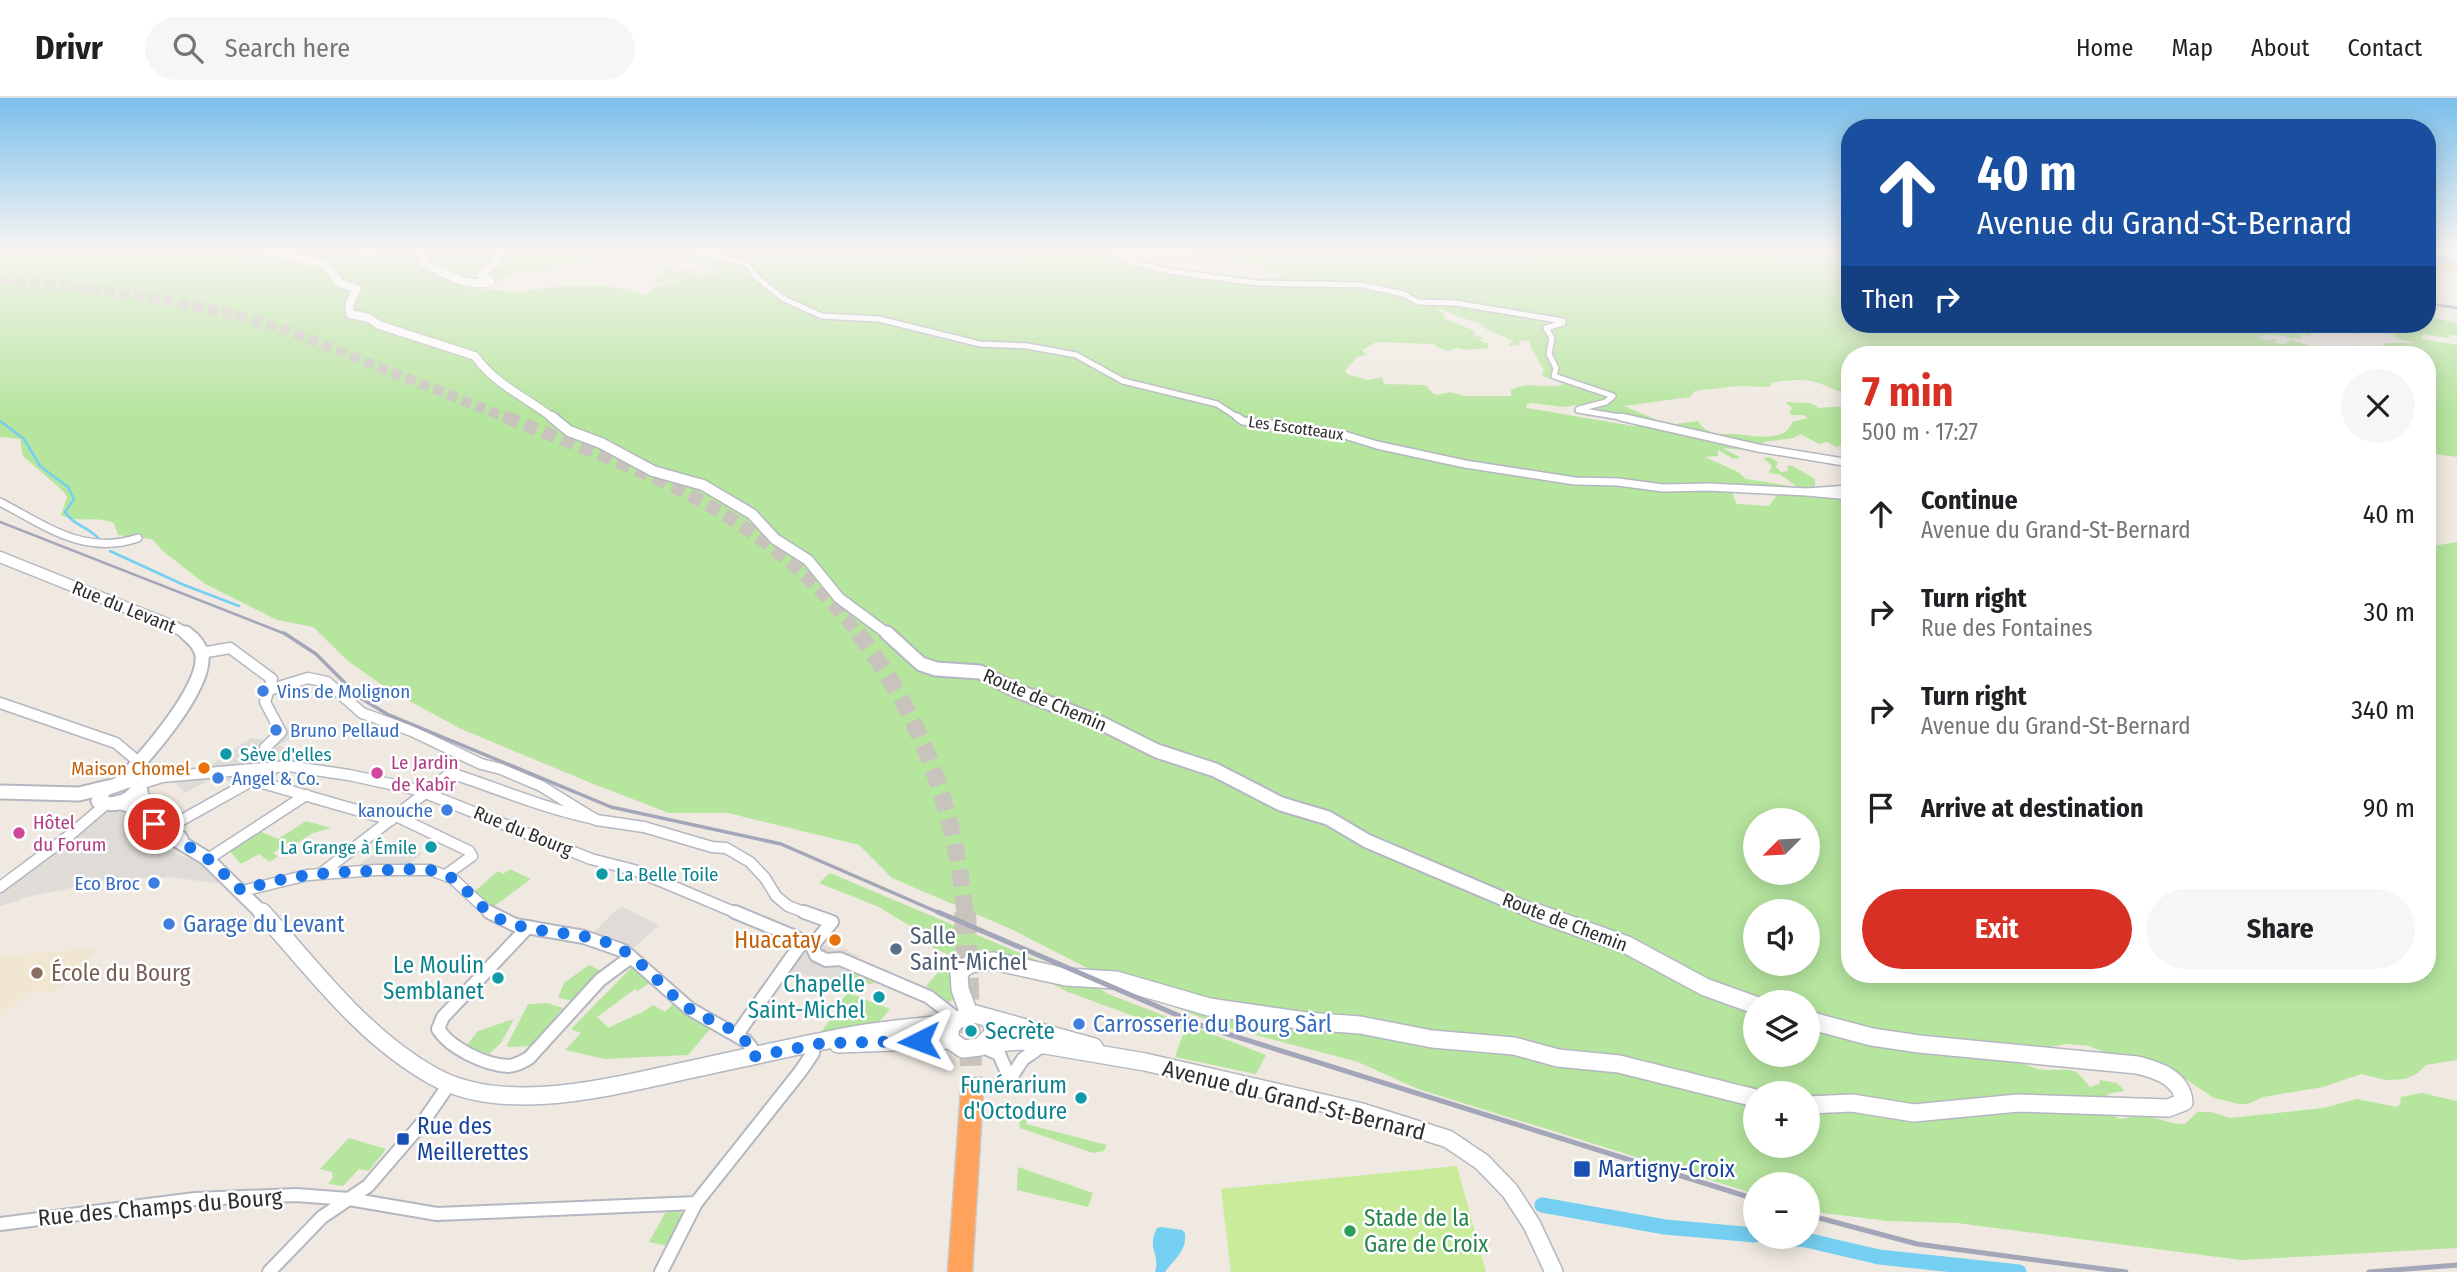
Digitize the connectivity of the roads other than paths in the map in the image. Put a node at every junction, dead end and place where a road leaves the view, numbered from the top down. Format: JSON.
{"nodes":[{"id":1,"x":348,"y":306,"type":"edge"},
{"id":2,"x":799,"y":306,"type":"edge"},
{"id":3,"x":1472,"y":306,"type":"edge"},
{"id":4,"x":1841,"y":462,"type":"edge"},
{"id":5,"x":1841,"y":490,"type":"edge"},
{"id":6,"x":1807,"y":492,"type":"junction"},
{"id":7,"x":1841,"y":495,"type":"edge"},
{"id":8,"x":0,"y":502,"type":"edge"},
{"id":9,"x":138,"y":538,"type":"dead end"},
{"id":10,"x":0,"y":557,"type":"edge"},
{"id":11,"x":201,"y":653,"type":"junction"},
{"id":12,"x":272,"y":689,"type":"junction"},
{"id":13,"x":0,"y":703,"type":"edge"},
{"id":14,"x":265,"y":748,"type":"dead end"},
{"id":15,"x":144,"y":759,"type":"junction"},
{"id":16,"x":275,"y":768,"type":"junction"},
{"id":17,"x":252,"y":780,"type":"junction"},
{"id":18,"x":139,"y":784,"type":"junction"},
{"id":19,"x":114,"y":785,"type":"junction"},
{"id":20,"x":0,"y":793,"type":"edge"},
{"id":21,"x":425,"y":793,"type":"junction"},
{"id":22,"x":306,"y":795,"type":"junction"},
{"id":23,"x":107,"y":803,"type":"junction"},
{"id":24,"x":393,"y":818,"type":"junction"},
{"id":25,"x":596,"y":820,"type":"junction"},
{"id":26,"x":171,"y":826,"type":"junction"},
{"id":27,"x":181,"y":839,"type":"junction"},
{"id":28,"x":208,"y":859,"type":"junction"},
{"id":29,"x":323,"y":872,"type":"junction"},
{"id":30,"x":447,"y":874,"type":"junction"},
{"id":31,"x":0,"y":887,"type":"edge"},
{"id":32,"x":242,"y":891,"type":"junction"},
{"id":33,"x":528,"y":928,"type":"junction"},
{"id":34,"x":808,"y":944,"type":"junction"},
{"id":35,"x":631,"y":957,"type":"junction"},
{"id":36,"x":1743,"y":1001,"type":"edge"},
{"id":37,"x":988,"y":1018,"type":"junction"},
{"id":38,"x":960,"y":1019,"type":"junction"},
{"id":39,"x":1820,"y":1023,"type":"edge"},
{"id":40,"x":738,"y":1033,"type":"junction"},
{"id":41,"x":950,"y":1041,"type":"junction"},
{"id":42,"x":819,"y":1044,"type":"junction"},
{"id":43,"x":983,"y":1045,"type":"junction"},
{"id":44,"x":1043,"y":1045,"type":"junction"},
{"id":45,"x":751,"y":1057,"type":"junction"},
{"id":46,"x":1145,"y":1062,"type":"junction"},
{"id":47,"x":450,"y":1083,"type":"junction"},
{"id":48,"x":972,"y":1091,"type":"tunnel mouth"},
{"id":49,"x":1743,"y":1095,"type":"edge"},
{"id":50,"x":1820,"y":1104,"type":"edge"},
{"id":51,"x":349,"y":1199,"type":"junction"},
{"id":52,"x":696,"y":1203,"type":"junction"},
{"id":53,"x":0,"y":1224,"type":"edge"},
{"id":54,"x":1552,"y":1267,"type":"edge"},
{"id":55,"x":269,"y":1272,"type":"edge"},
{"id":56,"x":661,"y":1272,"type":"edge"},
{"id":57,"x":960,"y":1272,"type":"edge"}],
"edges":[{"from":1,"to":36,"type":"street","name":"Route de Chemin"},
{"from":2,"to":6,"type":"street","name":"Les Escotteaux"},
{"from":3,"to":4,"type":"street"},
{"from":5,"to":6,"type":"street","name":"Les Escotteaux"},
{"from":6,"to":7,"type":"street","name":"Les Escotteaux"},
{"from":8,"to":9,"type":"street"},
{"from":10,"to":11,"type":"street","name":"Rue du Levant"},
{"from":11,"to":12,"type":"street"},
{"from":11,"to":15,"type":"street"},
{"from":12,"to":14,"type":"street"},
{"from":12,"to":25,"type":"street"},
{"from":13,"to":15,"type":"street"},
{"from":15,"to":18,"type":"street"},
{"from":15,"to":19,"type":"street"},
{"from":16,"to":17,"type":"street"},
{"from":16,"to":18,"type":"street","name":"Rue du Bourg"},
{"from":16,"to":21,"type":"street","name":"Rue du Bourg"},
{"from":17,"to":22,"type":"street"},
{"from":17,"to":26,"type":"street"},
{"from":18,"to":19,"type":"street"},
{"from":18,"to":23,"type":"street"},
{"from":18,"to":26,"type":"street"},
{"from":19,"to":20,"type":"street"},
{"from":19,"to":23,"type":"street"},
{"from":20,"to":23,"type":"street"},
{"from":21,"to":24,"type":"street"},
{"from":21,"to":25,"type":"street"},
{"from":21,"to":34,"type":"street","name":"Rue du Bourg"},
{"from":22,"to":24,"type":"street"},
{"from":22,"to":28,"type":"street"},
{"from":23,"to":27,"type":"street"},
{"from":23,"to":31,"type":"street"},
{"from":24,"to":29,"type":"street"},
{"from":24,"to":30,"type":"street"},
{"from":25,"to":34,"type":"street"},
{"from":26,"to":27,"type":"street"},
{"from":27,"to":28,"type":"street"},
{"from":28,"to":32,"type":"street"},
{"from":29,"to":30,"type":"street"},
{"from":29,"to":32,"type":"street"},
{"from":30,"to":33,"type":"street"},
{"from":32,"to":47,"type":"street"},
{"from":33,"to":35,"type":"street"},
{"from":33,"to":35,"type":"street"},
{"from":34,"to":38,"type":"street","name":"Rue du Bourg"},
{"from":34,"to":40,"type":"street"},
{"from":35,"to":40,"type":"street"},
{"from":37,"to":38,"type":"street"},
{"from":37,"to":43,"type":"street"},
{"from":37,"to":46,"type":"street","name":"Avenue du Grand-St-Bernard"},
{"from":38,"to":41,"type":"street"},
{"from":38,"to":42,"type":"street"},
{"from":38,"to":49,"type":"street"},
{"from":39,"to":50,"type":"street"},
{"from":40,"to":45,"type":"street"},
{"from":41,"to":42,"type":"street"},
{"from":41,"to":43,"type":"street"},
{"from":42,"to":45,"type":"street"},
{"from":42,"to":52,"type":"street"},
{"from":43,"to":44,"type":"street","name":"Avenue du Grand-St-Bernard"},
{"from":43,"to":44,"type":"street"},
{"from":44,"to":46,"type":"street","name":"Avenue du Grand-St-Bernard"},
{"from":45,"to":47,"type":"street"},
{"from":46,"to":54,"type":"street","name":"Avenue du Grand-St-Bernard"},
{"from":47,"to":51,"type":"street"},
{"from":48,"to":57,"type":"highway"},
{"from":51,"to":52,"type":"street","name":"Rue des Champs du Bourg"},
{"from":51,"to":53,"type":"street","name":"Rue des Champs du Bourg"},
{"from":51,"to":55,"type":"street"},
{"from":52,"to":56,"type":"street"}]}
